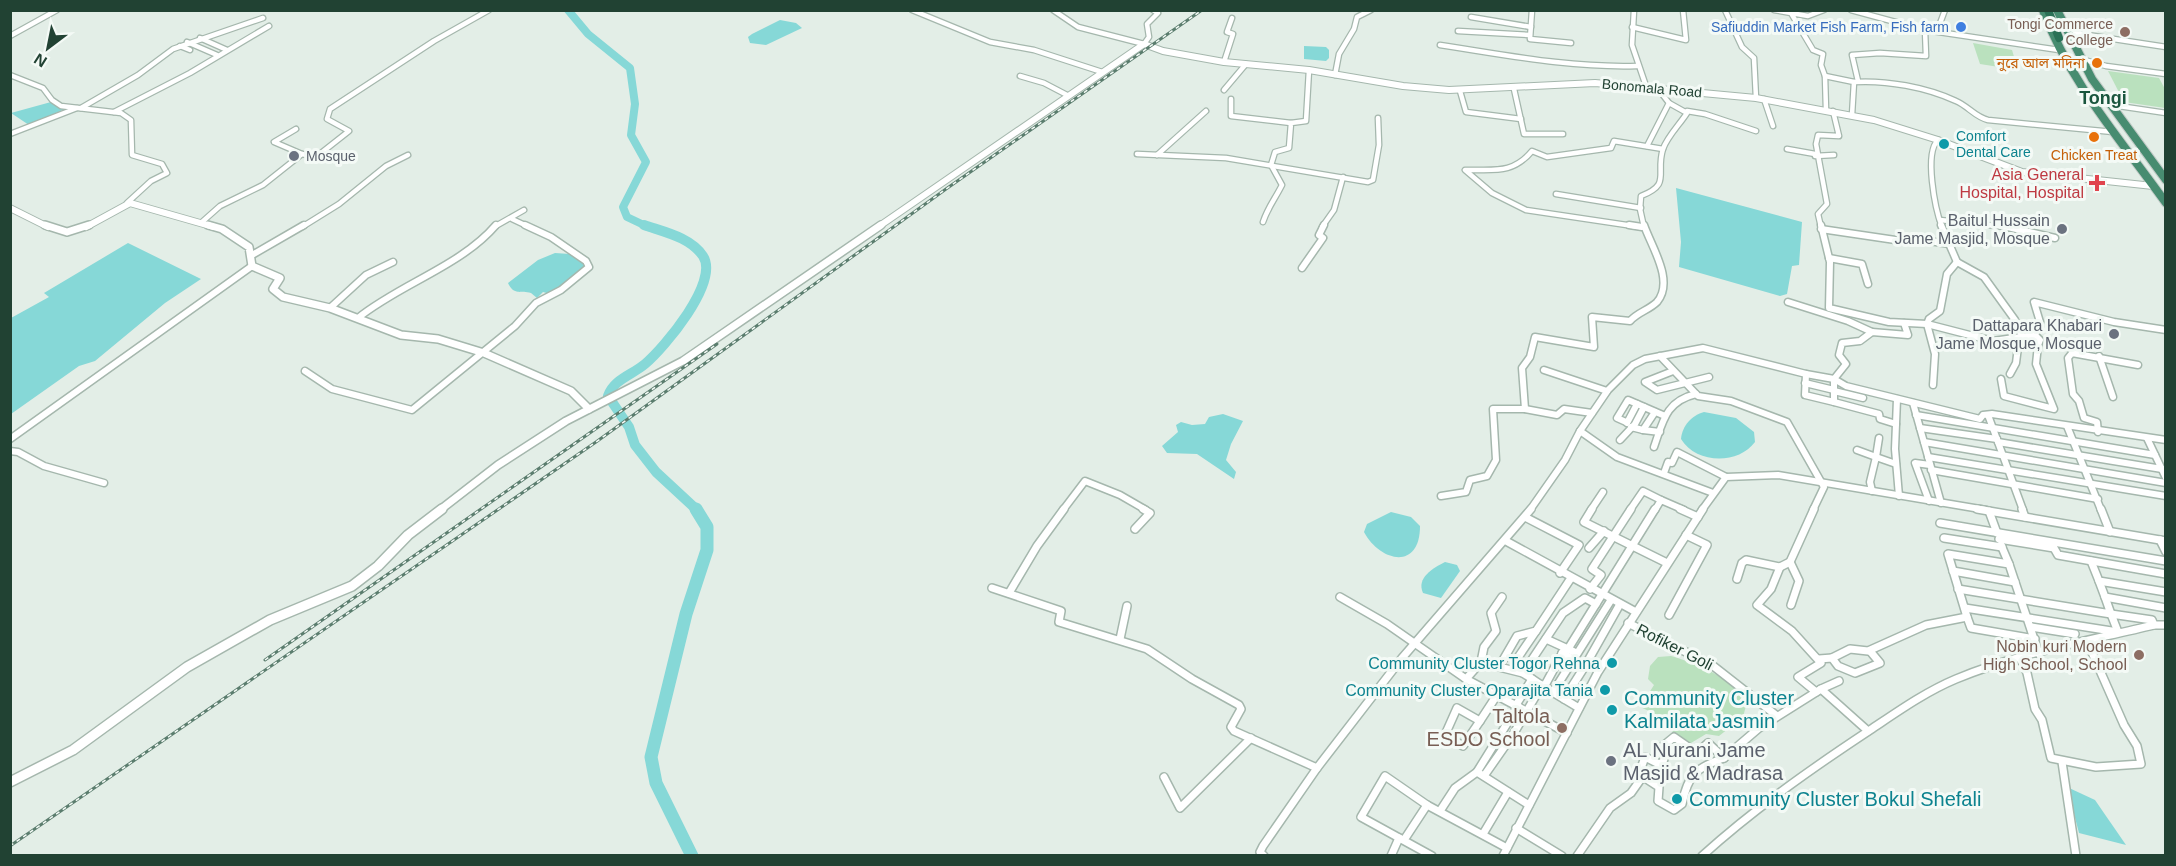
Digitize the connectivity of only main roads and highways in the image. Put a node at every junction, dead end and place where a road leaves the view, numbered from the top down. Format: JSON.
{"nodes":[{"id":1,"x":2043,"y":10,"type":"edge"},
{"id":2,"x":2048,"y":10,"type":"edge"},
{"id":3,"x":2057,"y":10,"type":"edge"},
{"id":4,"x":2059,"y":38,"type":"dead end"},
{"id":5,"x":2166,"y":180,"type":"edge"},
{"id":6,"x":2166,"y":203,"type":"edge"}],
"edges":[{"from":1,"to":6,"type":"highway"},
{"from":2,"to":4,"type":"highway"},
{"from":3,"to":5,"type":"highway"}]}
